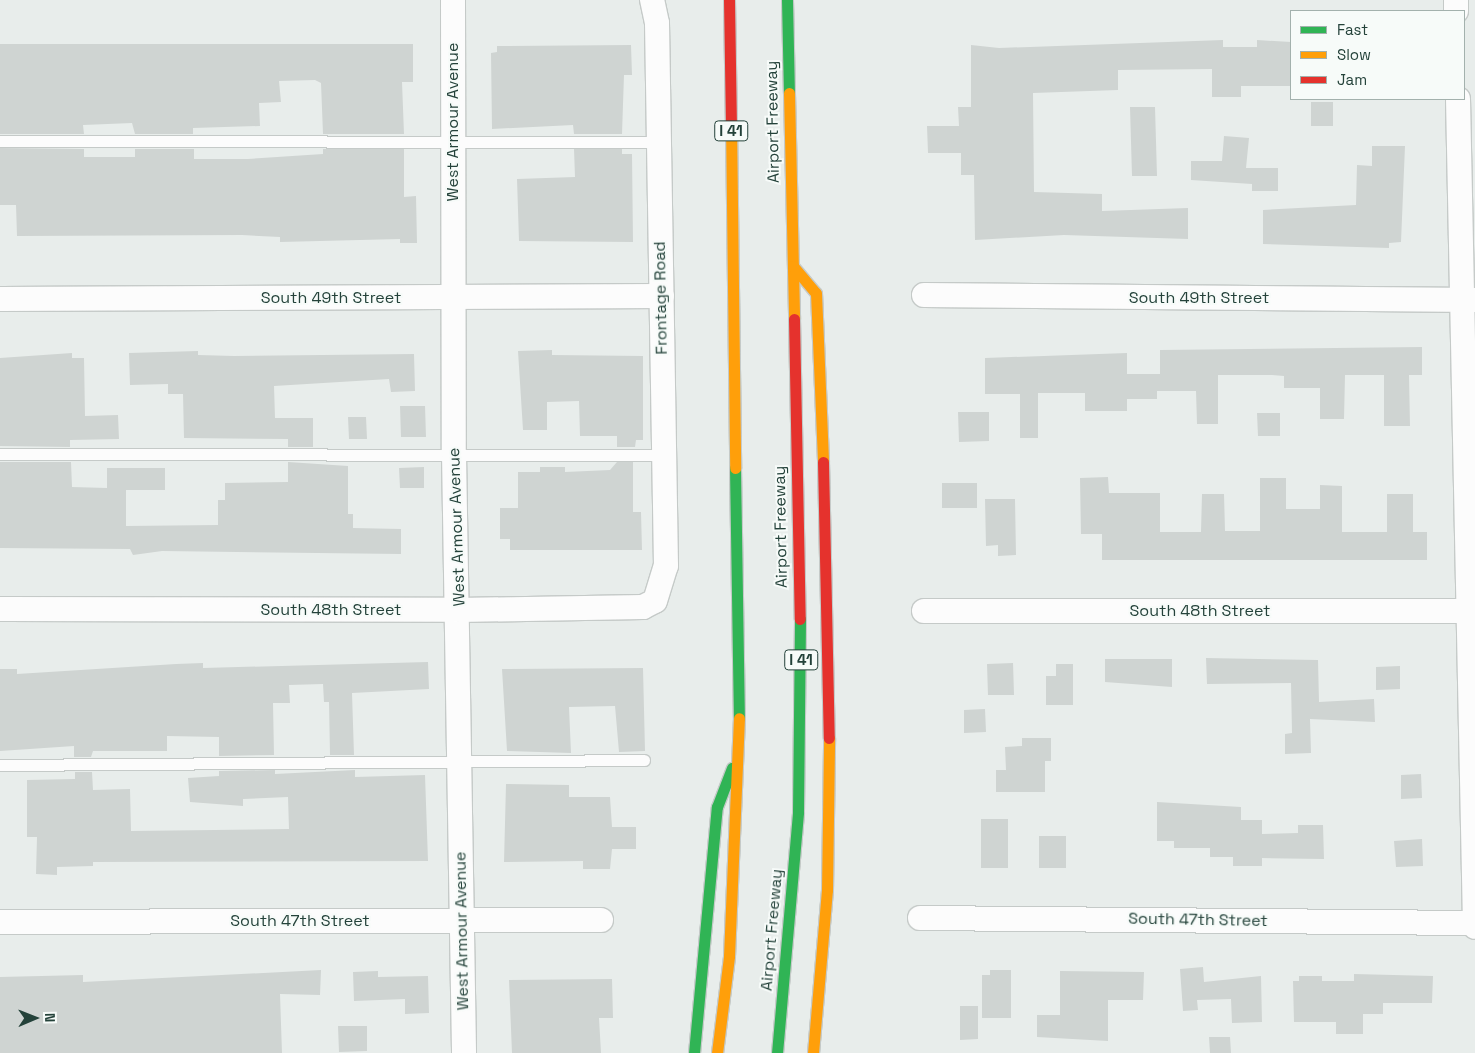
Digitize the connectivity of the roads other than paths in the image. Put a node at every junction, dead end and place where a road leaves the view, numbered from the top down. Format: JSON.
{"nodes":[{"id":1,"x":453,"y":0,"type":"edge"},
{"id":2,"x":652,"y":0,"type":"edge"},
{"id":3,"x":728,"y":0,"type":"edge"},
{"id":4,"x":787,"y":0,"type":"edge"},
{"id":5,"x":1458,"y":100,"type":"edge"},
{"id":6,"x":0,"y":142,"type":"edge"},
{"id":7,"x":659,"y":142,"type":"junction"},
{"id":8,"x":452,"y":143,"type":"junction"},
{"id":9,"x":793,"y":266,"type":"junction"},
{"id":10,"x":924,"y":295,"type":"dead end"},
{"id":11,"x":662,"y":296,"type":"junction"},
{"id":12,"x":455,"y":297,"type":"junction"},
{"id":13,"x":0,"y":299,"type":"edge"},
{"id":14,"x":1469,"y":300,"type":"edge"},
{"id":15,"x":0,"y":454,"type":"edge"},
{"id":16,"x":454,"y":454,"type":"junction"},
{"id":17,"x":664,"y":455,"type":"junction"},
{"id":18,"x":658,"y":596,"type":"joint"},
{"id":19,"x":0,"y":609,"type":"edge"},
{"id":20,"x":459,"y":610,"type":"junction"},
{"id":21,"x":924,"y":611,"type":"dead end"},
{"id":22,"x":1472,"y":611,"type":"edge"},
{"id":23,"x":739,"y":748,"type":"junction"},
{"id":24,"x":644,"y":760,"type":"dead end"},
{"id":25,"x":460,"y":764,"type":"junction"},
{"id":26,"x":0,"y":765,"type":"edge"},
{"id":27,"x":920,"y":918,"type":"dead end"},
{"id":28,"x":461,"y":920,"type":"junction"},
{"id":29,"x":601,"y":920,"type":"dead end"},
{"id":30,"x":0,"y":922,"type":"edge"},
{"id":31,"x":1475,"y":924,"type":"edge"},
{"id":32,"x":464,"y":1053,"type":"edge"},
{"id":33,"x":694,"y":1053,"type":"edge"},
{"id":34,"x":717,"y":1053,"type":"edge"},
{"id":35,"x":777,"y":1053,"type":"edge"},
{"id":36,"x":813,"y":1053,"type":"edge"}],
"edges":[{"from":1,"to":8,"type":"street","name":"West Armour Avenue"},
{"from":2,"to":7,"type":"street","name":"Frontage Road"},
{"from":3,"to":23,"type":"highway","number":"I 41"},
{"from":4,"to":9,"type":"highway","name":"Airport Freeway","number":"I 41"},
{"from":5,"to":14,"type":"street"},
{"from":6,"to":8,"type":"lane"},
{"from":7,"to":8,"type":"lane"},
{"from":7,"to":11,"type":"street","name":"Frontage Road"},
{"from":8,"to":12,"type":"street","name":"West Armour Avenue"},
{"from":9,"to":35,"type":"highway","name":"Airport Freeway","number":"I 41"},
{"from":9,"to":36,"type":"highway"},
{"from":10,"to":14,"type":"street","name":"South 49th Street"},
{"from":11,"to":12,"type":"street","name":"South 49th Street"},
{"from":11,"to":17,"type":"street","name":"Frontage Road"},
{"from":12,"to":13,"type":"street","name":"South 49th Street"},
{"from":12,"to":16,"type":"street","name":"West Armour Avenue"},
{"from":14,"to":22,"type":"street"},
{"from":15,"to":16,"type":"lane"},
{"from":16,"to":17,"type":"lane"},
{"from":16,"to":20,"type":"street","name":"West Armour Avenue"},
{"from":17,"to":18,"type":"street","name":"Frontage Road"},
{"from":18,"to":20,"type":"street","name":"South 48th Street"},
{"from":19,"to":20,"type":"street","name":"South 48th Street"},
{"from":20,"to":25,"type":"street","name":"West Armour Avenue"},
{"from":21,"to":22,"type":"street","name":"South 48th Street"},
{"from":22,"to":31,"type":"street"},
{"from":23,"to":33,"type":"highway"},
{"from":23,"to":34,"type":"highway","number":"I 41"},
{"from":24,"to":25,"type":"lane"},
{"from":25,"to":26,"type":"lane"},
{"from":25,"to":28,"type":"street","name":"West Armour Avenue"},
{"from":27,"to":31,"type":"street","name":"South 47th Street"},
{"from":28,"to":29,"type":"street","name":"South 47th Street"},
{"from":28,"to":30,"type":"street","name":"South 47th Street"},
{"from":28,"to":32,"type":"street","name":"West Armour Avenue"}]}
